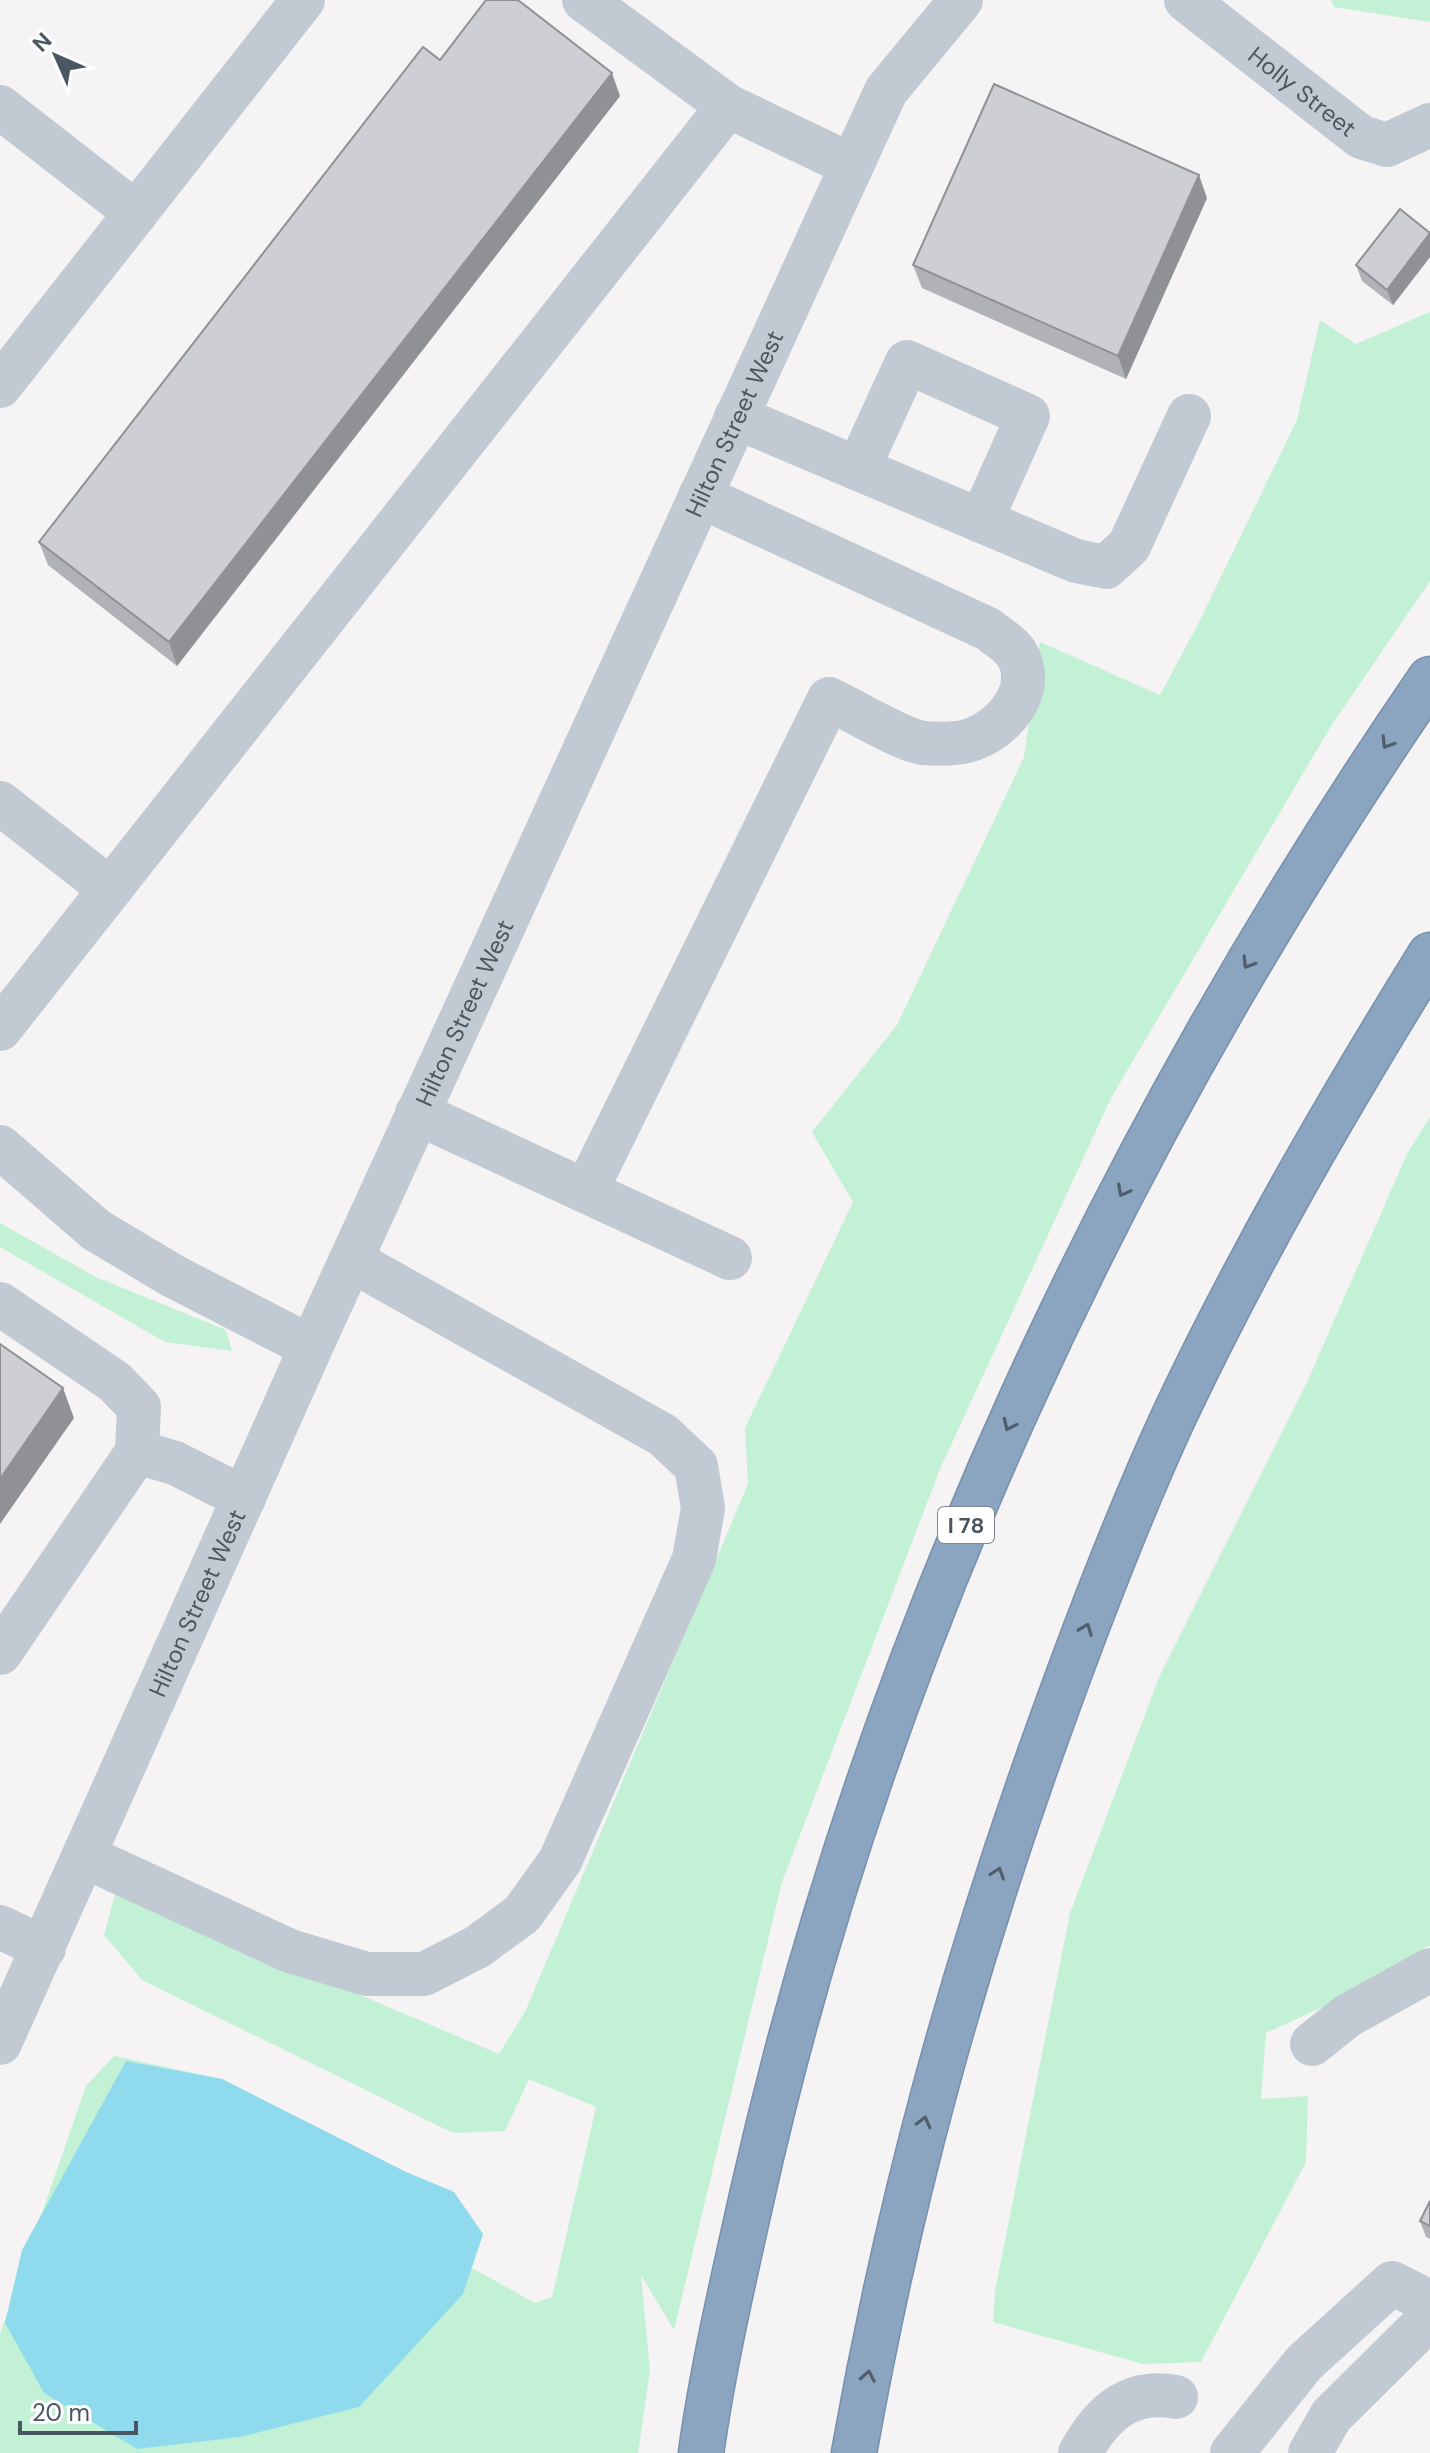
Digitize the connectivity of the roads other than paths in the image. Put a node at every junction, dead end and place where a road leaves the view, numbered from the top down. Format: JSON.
{"nodes":[{"id":1,"x":303,"y":0,"type":"edge"},
{"id":2,"x":584,"y":0,"type":"edge"},
{"id":3,"x":961,"y":0,"type":"edge"},
{"id":4,"x":1186,"y":0,"type":"edge"},
{"id":5,"x":728,"y":106,"type":"junction"},
{"id":6,"x":0,"y":107,"type":"edge"},
{"id":7,"x":1430,"y":125,"type":"edge"},
{"id":8,"x":851,"y":165,"type":"junction"},
{"id":9,"x":136,"y":213,"type":"junction"},
{"id":10,"x":0,"y":386,"type":"edge"},
{"id":11,"x":1189,"y":416,"type":"dead end"},
{"id":12,"x":736,"y":417,"type":"junction"},
{"id":13,"x":858,"y":469,"type":"junction"},
{"id":14,"x":700,"y":496,"type":"junction"},
{"id":15,"x":981,"y":521,"type":"junction"},
{"id":16,"x":1430,"y":679,"type":"edge"},
{"id":17,"x":0,"y":803,"type":"edge"},
{"id":18,"x":110,"y":889,"type":"junction"},
{"id":19,"x":1430,"y":955,"type":"edge"},
{"id":20,"x":0,"y":1029,"type":"edge"},
{"id":21,"x":417,"y":1113,"type":"junction"},
{"id":22,"x":0,"y":1147,"type":"edge"},
{"id":23,"x":586,"y":1191,"type":"junction"},
{"id":24,"x":730,"y":1258,"type":"dead end"},
{"id":25,"x":351,"y":1260,"type":"junction"},
{"id":26,"x":0,"y":1304,"type":"edge"},
{"id":27,"x":311,"y":1347,"type":"junction"},
{"id":28,"x":137,"y":1452,"type":"junction"},
{"id":29,"x":244,"y":1498,"type":"junction"},
{"id":30,"x":0,"y":1653,"type":"edge"},
{"id":31,"x":84,"y":1856,"type":"junction"},
{"id":32,"x":0,"y":1927,"type":"edge"},
{"id":33,"x":44,"y":1948,"type":"junction"},
{"id":34,"x":1430,"y":1970,"type":"edge"},
{"id":35,"x":0,"y":2043,"type":"edge"},
{"id":36,"x":1312,"y":2044,"type":"dead end"},
{"id":37,"x":1430,"y":2302,"type":"edge"},
{"id":38,"x":1430,"y":2318,"type":"edge"},
{"id":39,"x":1176,"y":2397,"type":"dead end"},
{"id":40,"x":701,"y":2453,"type":"edge"},
{"id":41,"x":854,"y":2453,"type":"edge"},
{"id":42,"x":1080,"y":2453,"type":"edge"},
{"id":43,"x":1232,"y":2453,"type":"edge"},
{"id":44,"x":1310,"y":2453,"type":"edge"}],
"edges":[{"from":1,"to":9,"type":"street"},
{"from":2,"to":5,"type":"street"},
{"from":3,"to":8,"type":"street","name":"Hilton Street West"},
{"from":4,"to":7,"type":"street","name":"Holly Street"},
{"from":5,"to":8,"type":"street"},
{"from":5,"to":18,"type":"street"},
{"from":6,"to":9,"type":"street"},
{"from":8,"to":12,"type":"street","name":"Hilton Street West"},
{"from":9,"to":10,"type":"street"},
{"from":11,"to":15,"type":"street"},
{"from":12,"to":13,"type":"street"},
{"from":12,"to":14,"type":"street","name":"Hilton Street West"},
{"from":13,"to":15,"type":"street"},
{"from":13,"to":15,"type":"street"},
{"from":14,"to":21,"type":"street","name":"Hilton Street West"},
{"from":14,"to":23,"type":"street"},
{"from":16,"to":40,"type":"highway","number":"I 78","one_way":true},
{"from":17,"to":18,"type":"street"},
{"from":18,"to":20,"type":"street"},
{"from":41,"to":19,"type":"highway","one_way":true},
{"from":21,"to":23,"type":"street"},
{"from":21,"to":25,"type":"street","name":"Hilton Street West"},
{"from":22,"to":27,"type":"street"},
{"from":23,"to":24,"type":"street"},
{"from":25,"to":27,"type":"street","name":"Hilton Street West"},
{"from":25,"to":31,"type":"street"},
{"from":26,"to":28,"type":"street"},
{"from":27,"to":29,"type":"street","name":"Hilton Street West"},
{"from":28,"to":29,"type":"street"},
{"from":28,"to":30,"type":"street"},
{"from":29,"to":31,"type":"street","name":"Hilton Street West"},
{"from":31,"to":33,"type":"street","name":"Hilton Street West"},
{"from":32,"to":33,"type":"street"},
{"from":33,"to":35,"type":"street","name":"Hilton Street West"},
{"from":34,"to":36,"type":"street"},
{"from":37,"to":43,"type":"street"},
{"from":38,"to":44,"type":"street"},
{"from":39,"to":42,"type":"street"}]}
